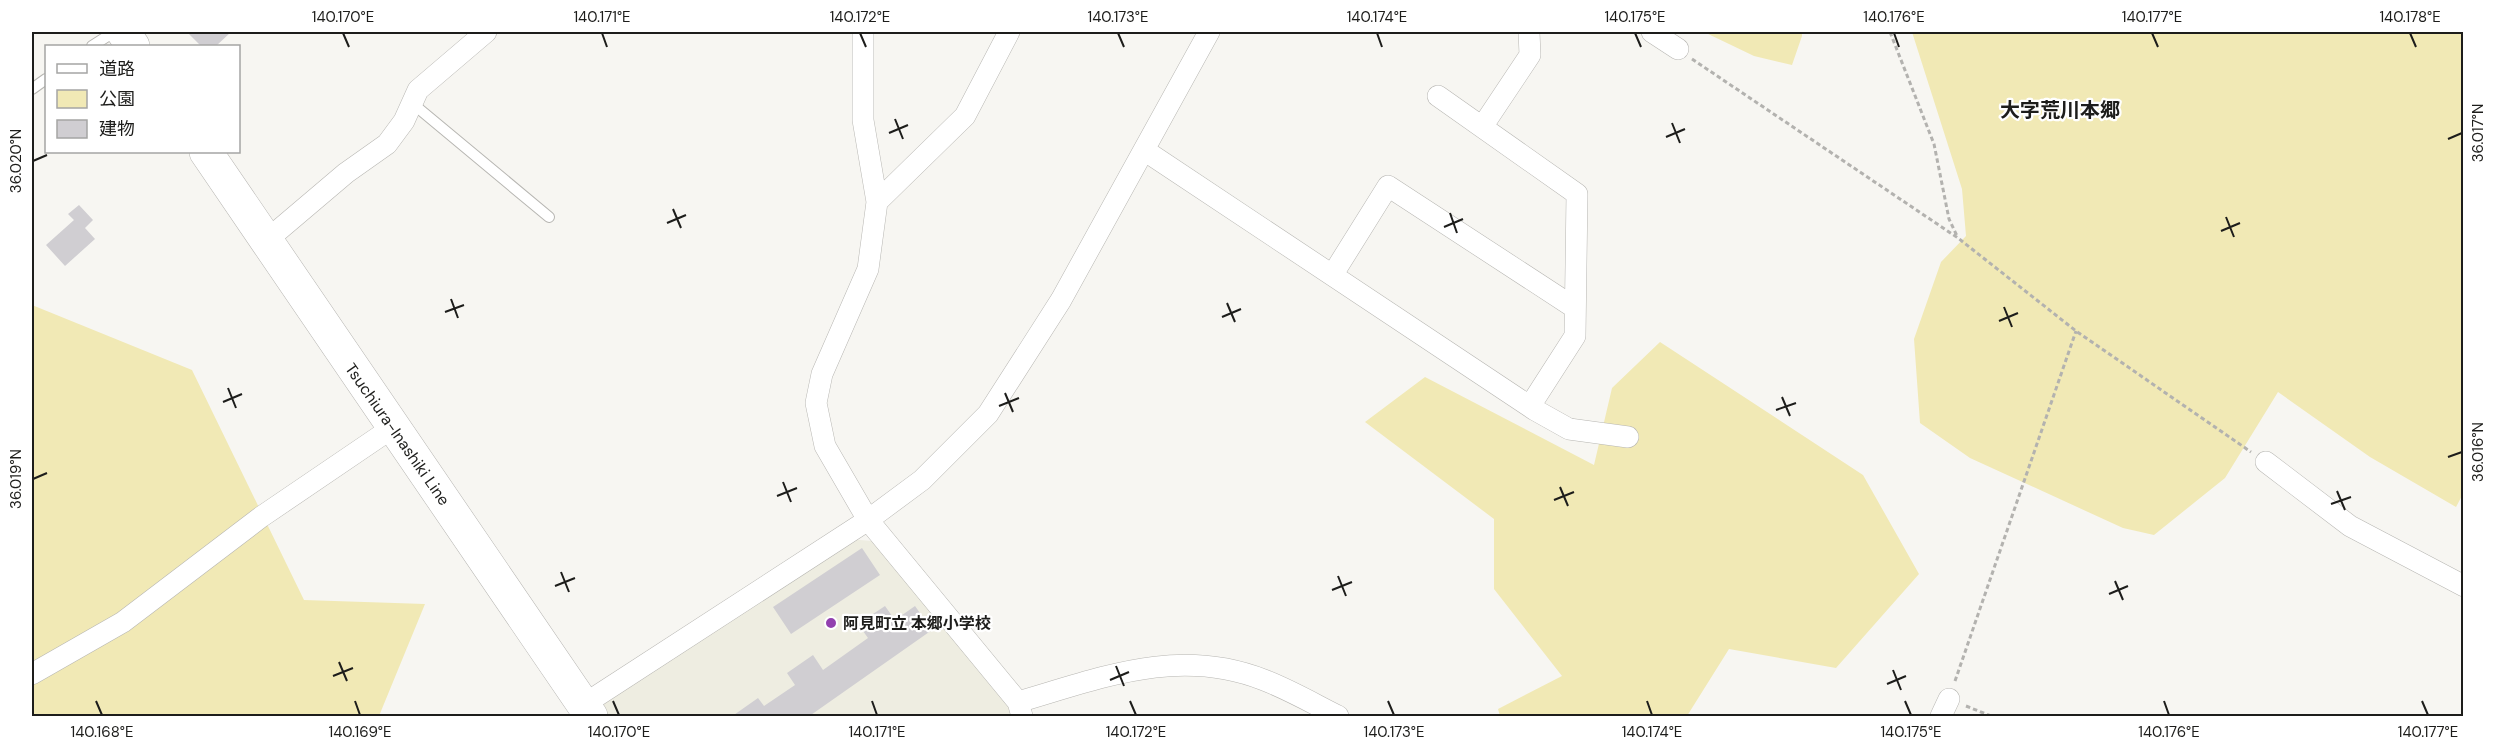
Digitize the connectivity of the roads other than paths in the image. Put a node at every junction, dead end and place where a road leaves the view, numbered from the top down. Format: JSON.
{"nodes":[{"id":1,"x":114,"y":32,"type":"edge"},
{"id":2,"x":123,"y":32,"type":"edge"},
{"id":3,"x":486,"y":32,"type":"edge"},
{"id":4,"x":863,"y":32,"type":"edge"},
{"id":5,"x":1009,"y":32,"type":"edge"},
{"id":6,"x":1209,"y":32,"type":"edge"},
{"id":7,"x":1529,"y":32,"type":"edge"},
{"id":8,"x":1652,"y":32,"type":"edge"},
{"id":9,"x":94,"y":45,"type":"edge"},
{"id":10,"x":132,"y":45,"type":"edge"},
{"id":11,"x":1678,"y":49,"type":"road end"},
{"id":12,"x":45,"y":80,"type":"edge"},
{"id":13,"x":32,"y":89,"type":"edge"},
{"id":14,"x":1438,"y":96,"type":"dead end"},
{"id":15,"x":412,"y":104,"type":"junction"},
{"id":16,"x":1482,"y":127,"type":"junction"},
{"id":17,"x":1144,"y":150,"type":"junction"},
{"id":18,"x":207,"y":153,"type":"edge"},
{"id":19,"x":876,"y":202,"type":"junction"},
{"id":20,"x":549,"y":217,"type":"dead end"},
{"id":21,"x":267,"y":240,"type":"junction"},
{"id":22,"x":1333,"y":274,"type":"junction"},
{"id":23,"x":1575,"y":308,"type":"junction"},
{"id":24,"x":1530,"y":406,"type":"junction"},
{"id":25,"x":392,"y":428,"type":"junction"},
{"id":26,"x":1628,"y":437,"type":"dead end"},
{"id":27,"x":2266,"y":462,"type":"road end"},
{"id":28,"x":868,"y":520,"type":"junction"},
{"id":29,"x":2463,"y":586,"type":"edge"},
{"id":30,"x":32,"y":674,"type":"edge"},
{"id":31,"x":1020,"y":709,"type":"edge"},
{"id":32,"x":587,"y":711,"type":"edge"},
{"id":33,"x":1338,"y":717,"type":"edge"}],
"edges":[{"from":1,"to":9,"type":"lane"},
{"from":2,"to":10,"type":"main road"},
{"from":3,"to":15,"type":"street"},
{"from":4,"to":19,"type":"street"},
{"from":5,"to":19,"type":"street"},
{"from":6,"to":17,"type":"street"},
{"from":7,"to":16,"type":"street"},
{"from":8,"to":11,"type":"street"},
{"from":12,"to":13,"type":"lane"},
{"from":14,"to":16,"type":"street"},
{"from":15,"to":20,"type":"lane"},
{"from":15,"to":21,"type":"street"},
{"from":16,"to":23,"type":"street"},
{"from":17,"to":22,"type":"street"},
{"from":17,"to":28,"type":"street"},
{"from":18,"to":21,"type":"main road","name":"Tsuchiura-Inashiki Line"},
{"from":19,"to":28,"type":"street"},
{"from":21,"to":25,"type":"main road","name":"Tsuchiura-Inashiki Line"},
{"from":22,"to":23,"type":"street"},
{"from":22,"to":24,"type":"street"},
{"from":23,"to":24,"type":"street"},
{"from":24,"to":26,"type":"street"},
{"from":25,"to":30,"type":"street"},
{"from":25,"to":32,"type":"main road","name":"Tsuchiura-Inashiki Line"},
{"from":27,"to":29,"type":"street"},
{"from":28,"to":31,"type":"street"},
{"from":28,"to":32,"type":"street"},
{"from":31,"to":33,"type":"street"}]}
